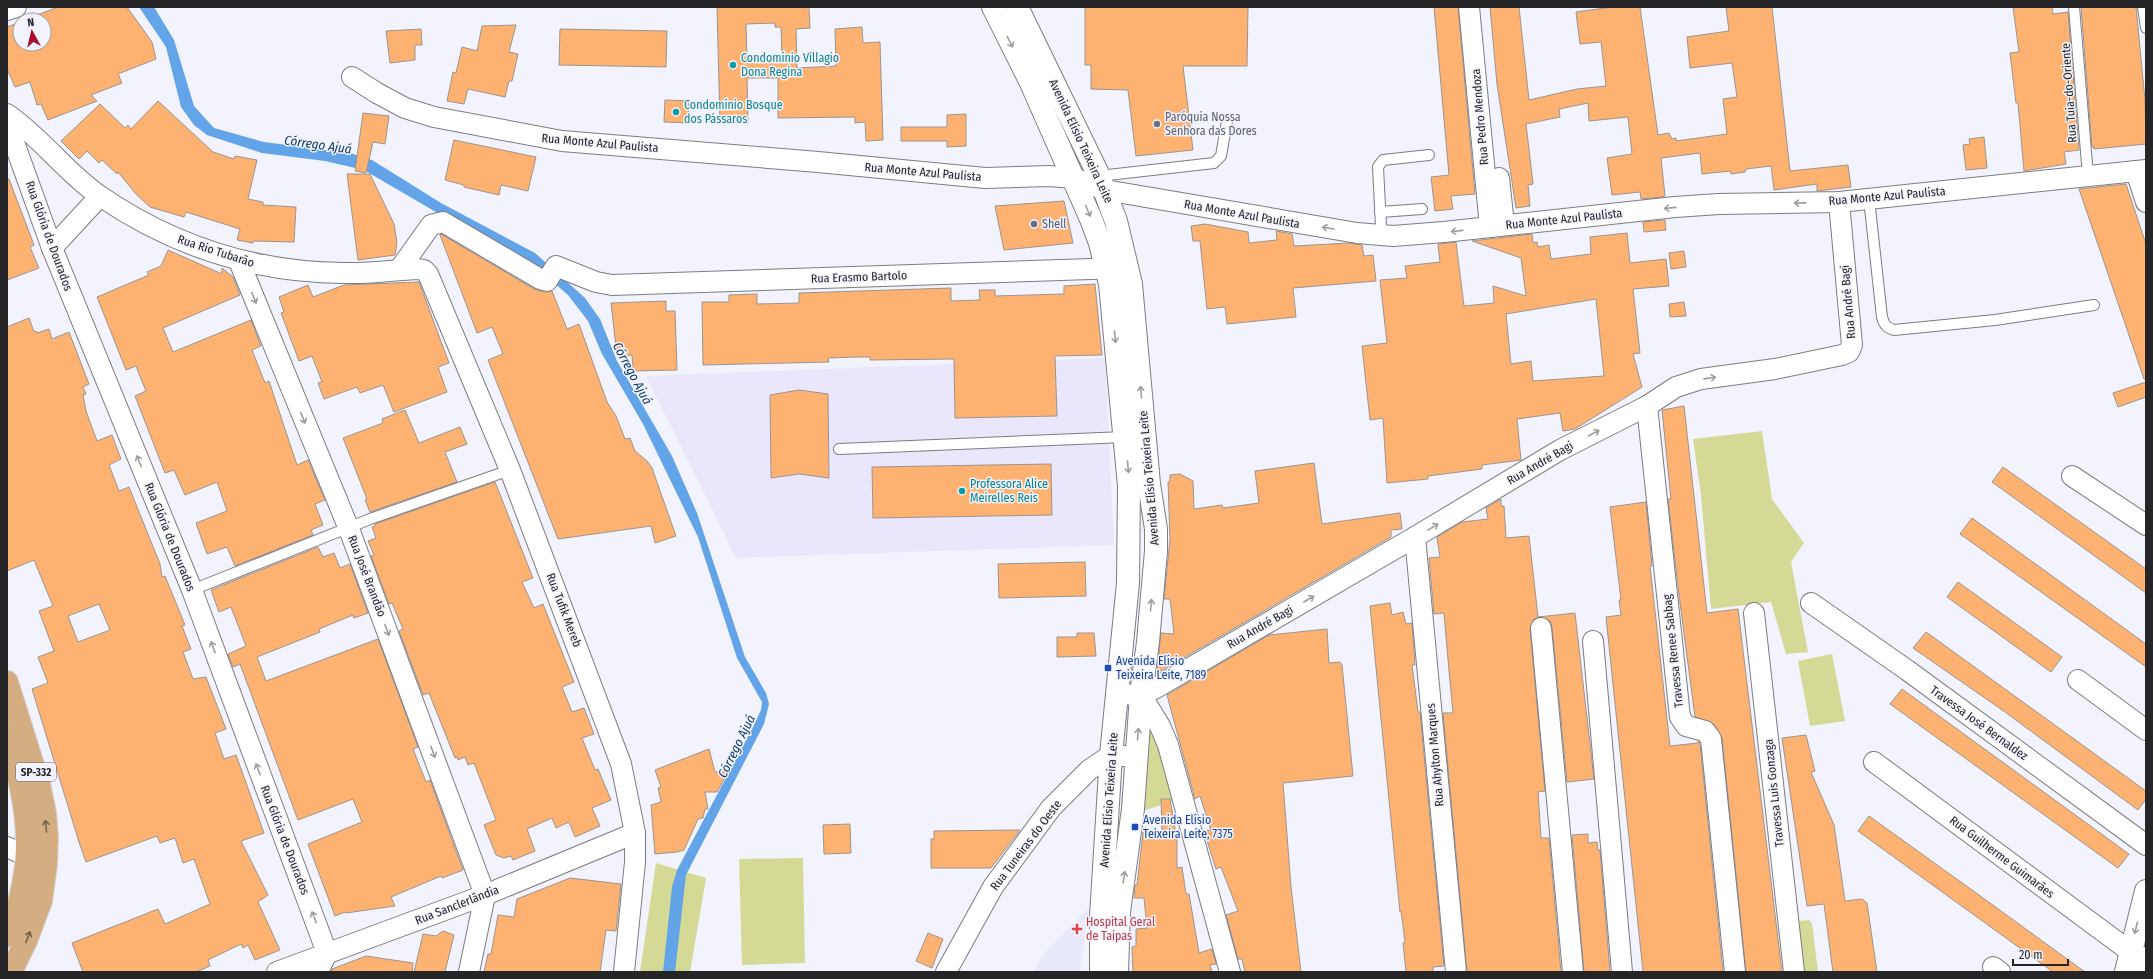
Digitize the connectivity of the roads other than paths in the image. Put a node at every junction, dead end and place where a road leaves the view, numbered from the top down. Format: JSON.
{"nodes":[{"id":1,"x":16,"y":7,"type":"edge"},
{"id":2,"x":993,"y":7,"type":"edge"},
{"id":3,"x":1017,"y":7,"type":"edge"},
{"id":4,"x":1469,"y":7,"type":"edge"},
{"id":5,"x":1480,"y":7,"type":"edge"},
{"id":6,"x":2074,"y":7,"type":"edge"},
{"id":7,"x":2144,"y":7,"type":"edge"},
{"id":8,"x":7,"y":10,"type":"edge"},
{"id":9,"x":2146,"y":28,"type":"edge"},
{"id":10,"x":352,"y":77,"type":"dead end"},
{"id":11,"x":7,"y":114,"type":"edge"},
{"id":12,"x":1227,"y":121,"type":"dead end"},
{"id":13,"x":7,"y":123,"type":"edge"},
{"id":14,"x":1429,"y":155,"type":"dead end"},
{"id":15,"x":2141,"y":171,"type":"edge"},
{"id":16,"x":2088,"y":176,"type":"junction"},
{"id":17,"x":1074,"y":178,"type":"junction"},
{"id":18,"x":1102,"y":183,"type":"junction"},
{"id":19,"x":100,"y":196,"type":"junction"},
{"id":20,"x":1869,"y":199,"type":"junction"},
{"id":21,"x":1839,"y":202,"type":"junction"},
{"id":22,"x":2146,"y":202,"type":"edge"},
{"id":23,"x":1422,"y":209,"type":"dead end"},
{"id":24,"x":1380,"y":212,"type":"junction"},
{"id":25,"x":1497,"y":226,"type":"junction"},
{"id":26,"x":1380,"y":236,"type":"junction"},
{"id":27,"x":52,"y":248,"type":"junction"},
{"id":28,"x":240,"y":261,"type":"junction"},
{"id":29,"x":1128,"y":267,"type":"junction"},
{"id":30,"x":409,"y":269,"type":"junction"},
{"id":31,"x":1107,"y":269,"type":"junction"},
{"id":32,"x":2094,"y":305,"type":"dead end"},
{"id":33,"x":1647,"y":406,"type":"junction"},
{"id":34,"x":1125,"y":437,"type":"junction"},
{"id":35,"x":839,"y":449,"type":"dead end"},
{"id":36,"x":510,"y":470,"type":"junction"},
{"id":37,"x":2072,"y":476,"type":"dead end"},
{"id":38,"x":2146,"y":525,"type":"edge"},
{"id":39,"x":349,"y":529,"type":"junction"},
{"id":40,"x":1415,"y":537,"type":"junction"},
{"id":41,"x":192,"y":590,"type":"junction"},
{"id":42,"x":1811,"y":602,"type":"dead end"},
{"id":43,"x":1754,"y":613,"type":"dead end"},
{"id":44,"x":1541,"y":628,"type":"dead end"},
{"id":45,"x":1593,"y":641,"type":"dead end"},
{"id":46,"x":2078,"y":680,"type":"dead end"},
{"id":47,"x":7,"y":682,"type":"edge"},
{"id":48,"x":1118,"y":694,"type":"junction"},
{"id":49,"x":1141,"y":695,"type":"junction"},
{"id":50,"x":2146,"y":730,"type":"edge"},
{"id":51,"x":7,"y":734,"type":"edge"},
{"id":52,"x":1111,"y":755,"type":"junction"},
{"id":53,"x":1137,"y":757,"type":"junction"},
{"id":54,"x":1874,"y":762,"type":"dead end"},
{"id":55,"x":13,"y":784,"type":"edge"},
{"id":56,"x":635,"y":833,"type":"junction"},
{"id":57,"x":2146,"y":845,"type":"edge"},
{"id":58,"x":7,"y":847,"type":"edge"},
{"id":59,"x":37,"y":861,"type":"junction"},
{"id":60,"x":2146,"y":891,"type":"edge"},
{"id":61,"x":485,"y":895,"type":"junction"},
{"id":62,"x":1110,"y":914,"type":"junction"},
{"id":63,"x":7,"y":936,"type":"edge"},
{"id":64,"x":327,"y":953,"type":"junction"},
{"id":65,"x":2139,"y":963,"type":"edge"},
{"id":66,"x":11,"y":972,"type":"edge"},
{"id":67,"x":277,"y":972,"type":"edge"},
{"id":68,"x":318,"y":972,"type":"edge"},
{"id":69,"x":469,"y":972,"type":"edge"},
{"id":70,"x":624,"y":972,"type":"edge"},
{"id":71,"x":946,"y":972,"type":"edge"},
{"id":72,"x":1101,"y":972,"type":"edge"},
{"id":73,"x":1118,"y":972,"type":"edge"},
{"id":74,"x":1230,"y":972,"type":"edge"},
{"id":75,"x":1456,"y":972,"type":"edge"},
{"id":76,"x":1573,"y":972,"type":"edge"},
{"id":77,"x":1622,"y":972,"type":"edge"},
{"id":78,"x":1735,"y":972,"type":"edge"},
{"id":79,"x":1794,"y":972,"type":"edge"}],
"edges":[{"from":1,"to":8,"type":"street"},
{"from":2,"to":17,"type":"main road","name":"Avenida Elísio Teixeira Leite","one_way":true},
{"from":3,"to":18,"type":"main road","name":"Avenida Elísio Teixeira Leite"},
{"from":4,"to":25,"type":"street","name":"Rua Pedro Mendoza"},
{"from":5,"to":25,"type":"street","name":"Rua Pedro Mendoza"},
{"from":6,"to":16,"type":"lane","name":"Rua Tuia-do-Oriente"},
{"from":7,"to":9,"type":"lane"},
{"from":10,"to":17,"type":"street","name":"Rua Monte Azul Paulista"},
{"from":11,"to":19,"type":"street","name":"Rua Rio Tubarão"},
{"from":12,"to":18,"type":"lane"},
{"from":13,"to":27,"type":"street","name":"Rua Glória de Dourados"},
{"from":14,"to":24,"type":"lane"},
{"from":15,"to":16,"type":"street","name":"Rua Monte Azul Paulista"},
{"from":15,"to":22,"type":"street"},
{"from":16,"to":20,"type":"street","name":"Rua Monte Azul Paulista"},
{"from":17,"to":18,"type":"street","name":"Rua Monte Azul Paulista"},
{"from":17,"to":31,"type":"main road","name":"Avenida Elísio Teixeira Leite","one_way":true},
{"from":26,"to":18,"type":"street","name":"Rua Monte Azul Paulista","one_way":true},
{"from":18,"to":29,"type":"main road","name":"Avenida Elísio Teixeira Leite"},
{"from":19,"to":27,"type":"street"},
{"from":19,"to":28,"type":"street","name":"Rua Rio Tubarão"},
{"from":20,"to":21,"type":"street","name":"Rua Monte Azul Paulista"},
{"from":20,"to":32,"type":"lane"},
{"from":21,"to":25,"type":"street","name":"Rua Monte Azul Paulista","one_way":true},
{"from":33,"to":21,"type":"street","name":"Rua André Bagi","one_way":true},
{"from":23,"to":24,"type":"lane"},
{"from":24,"to":26,"type":"lane"},
{"from":25,"to":26,"type":"street","name":"Rua Monte Azul Paulista","one_way":true},
{"from":41,"to":27,"type":"street","name":"Rua Glória de Dourados","one_way":true},
{"from":28,"to":30,"type":"street","name":"Rua Rio Tubarão"},
{"from":28,"to":39,"type":"street","name":"Rua José Brandão","one_way":true},
{"from":29,"to":31,"type":"street","name":"Rua Erasmo Bartolo"},
{"from":49,"to":29,"type":"main road","name":"Avenida Elísio Teixeira Leite","one_way":true},
{"from":30,"to":31,"type":"street","name":"Rua Erasmo Bartolo"},
{"from":30,"to":36,"type":"street","name":"Rua Tufik Mereb"},
{"from":31,"to":34,"type":"main road","name":"Avenida Elísio Teixeira Leite","one_way":true},
{"from":40,"to":33,"type":"street","name":"Rua André Bagi","one_way":true},
{"from":33,"to":78,"type":"street","name":"Travessa Renee Sabbag"},
{"from":34,"to":35,"type":"lane"},
{"from":34,"to":48,"type":"main road","name":"Avenida Elísio Teixeira Leite","one_way":true},
{"from":36,"to":39,"type":"lane"},
{"from":36,"to":56,"type":"street","name":"Rua Tufik Mereb"},
{"from":37,"to":38,"type":"street"},
{"from":39,"to":41,"type":"lane"},
{"from":39,"to":61,"type":"street","name":"Rua José Brandão","one_way":true},
{"from":49,"to":40,"type":"street","name":"Rua André Bagi","one_way":true},
{"from":40,"to":75,"type":"street","name":"Rua Ahylton Marques"},
{"from":64,"to":41,"type":"street","name":"Rua Glória de Dourados","one_way":true},
{"from":42,"to":57,"type":"street","name":"Travessa José Bernaldez"},
{"from":43,"to":79,"type":"street","name":"Travessa Luis Gonzaga"},
{"from":44,"to":76,"type":"street"},
{"from":45,"to":77,"type":"street"},
{"from":46,"to":50,"type":"street"},
{"from":59,"to":47,"type":"main road","number":"SP-332","one_way":true},
{"from":48,"to":49,"type":"street"},
{"from":48,"to":52,"type":"main road","name":"Avenida Elísio Teixeira Leite"},
{"from":53,"to":49,"type":"main road","name":"Avenida Elísio Teixeira Leite","one_way":true},
{"from":49,"to":74,"type":"street"},
{"from":51,"to":55,"type":"main road","number":"SP-332"},
{"from":52,"to":53,"type":"street"},
{"from":52,"to":62,"type":"main road","name":"Avenida Elísio Teixeira Leite"},
{"from":52,"to":71,"type":"street","name":"Rua Tuneiras do Oeste"},
{"from":62,"to":53,"type":"main road","name":"Avenida Elísio Teixeira Leite","one_way":true},
{"from":54,"to":65,"type":"street","name":"Rua Guilherme Guimarães"},
{"from":55,"to":59,"type":"main road","number":"SP-332"},
{"from":56,"to":61,"type":"street","name":"Rua Sanclerlândia"},
{"from":56,"to":70,"type":"street","name":"Rua Tufik Mereb"},
{"from":58,"to":59,"type":"street"},
{"from":59,"to":63,"type":"main road","number":"SP-332"},
{"from":66,"to":59,"type":"main road","number":"SP-332","one_way":true},
{"from":60,"to":65,"type":"main road","one_way":true},
{"from":61,"to":64,"type":"street","name":"Rua Sanclerlândia"},
{"from":61,"to":69,"type":"street"},
{"from":62,"to":72,"type":"main road","name":"Avenida Elísio Teixeira Leite"},
{"from":62,"to":73,"type":"main road","name":"Avenida Elísio Teixeira Leite"},
{"from":64,"to":67,"type":"street","name":"Rua Sanclerlândia"},
{"from":64,"to":68,"type":"street"}]}
